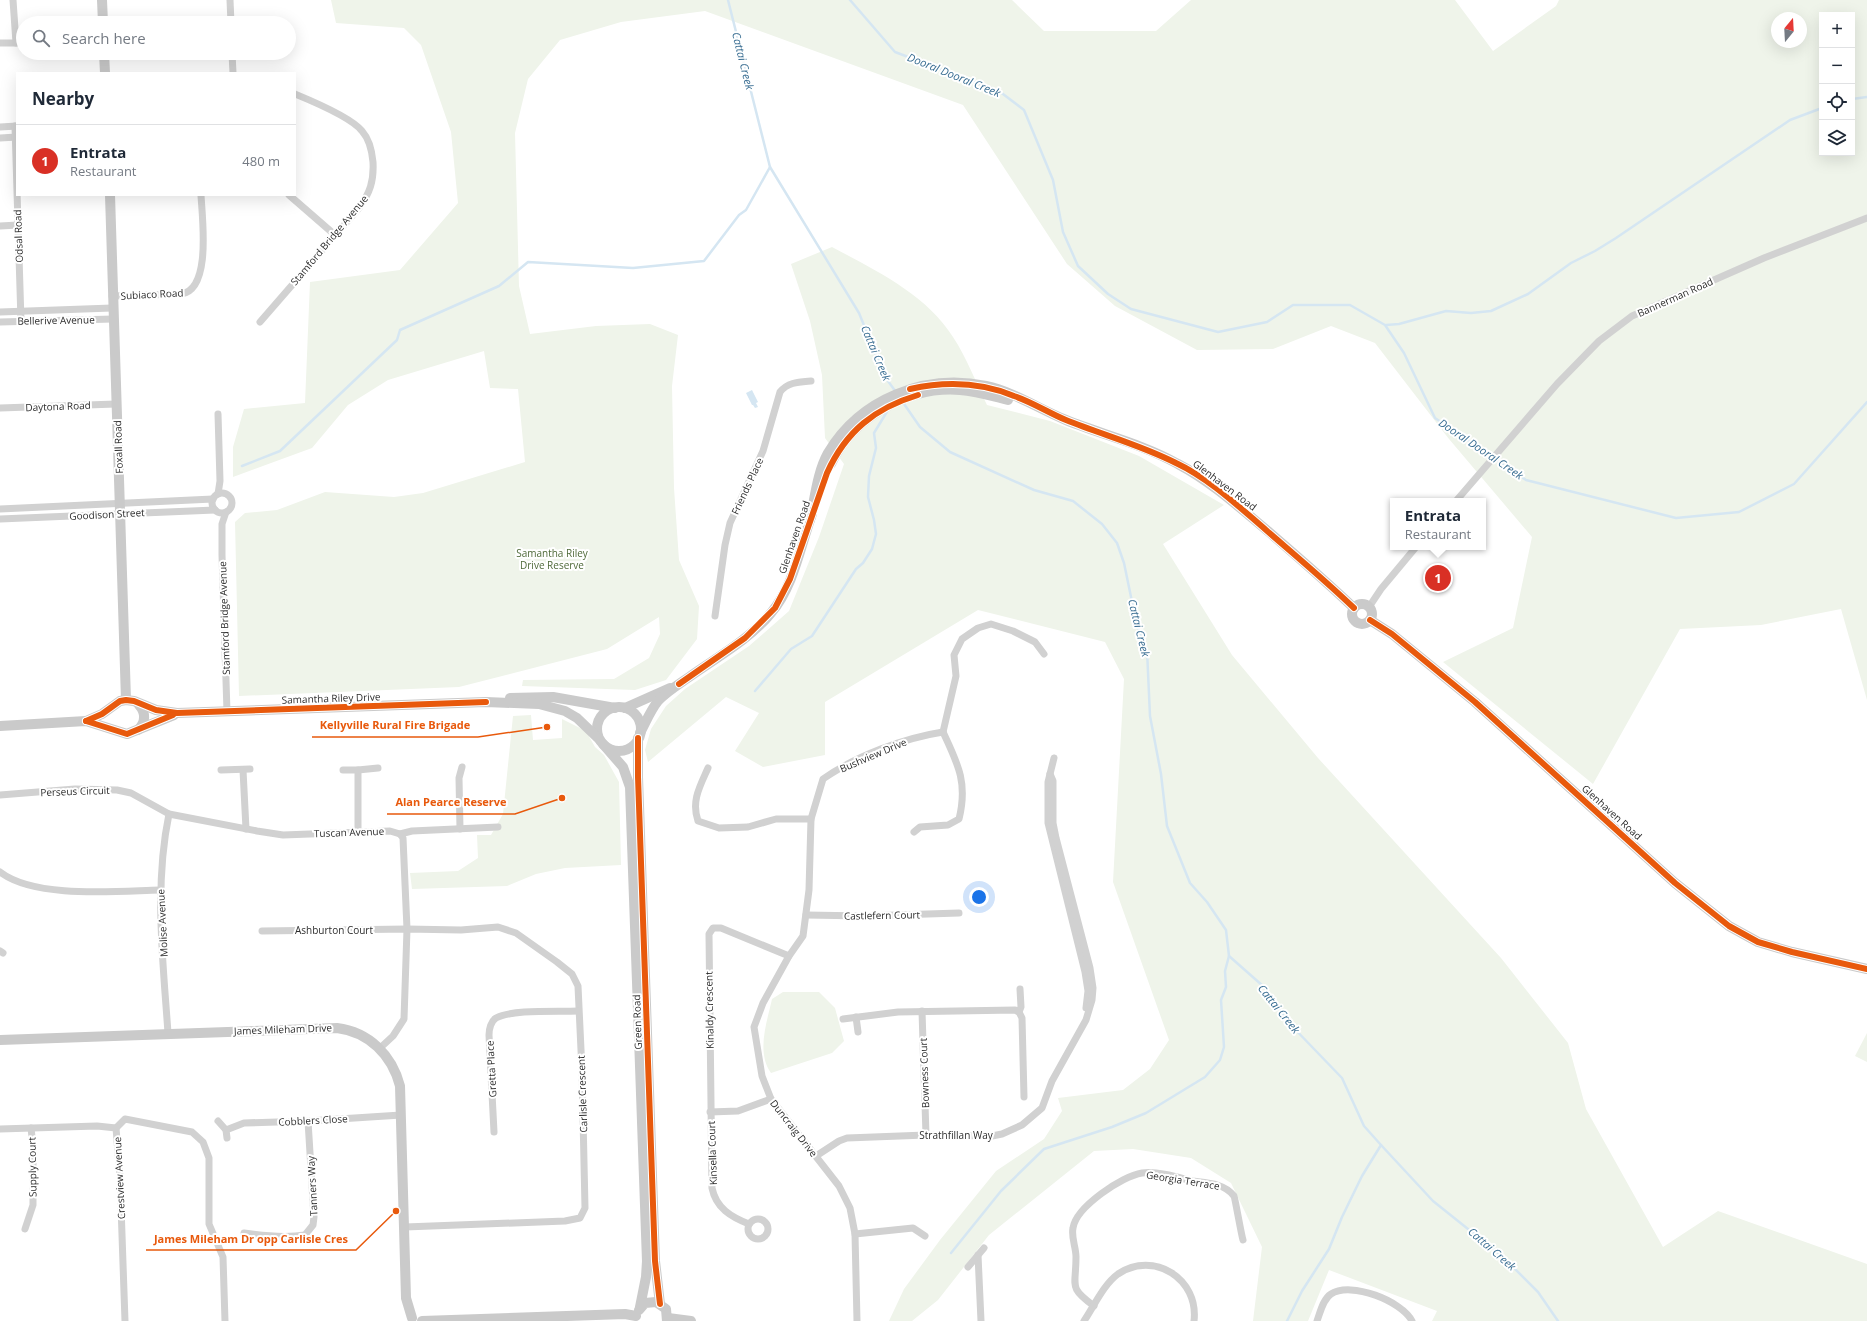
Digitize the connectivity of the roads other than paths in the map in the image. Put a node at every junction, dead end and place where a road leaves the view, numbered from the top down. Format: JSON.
{"nodes":[{"id":1,"x":13,"y":0,"type":"edge"},
{"id":2,"x":102,"y":0,"type":"edge"},
{"id":3,"x":230,"y":0,"type":"edge"},
{"id":4,"x":103,"y":16,"type":"edge"},
{"id":5,"x":231,"y":16,"type":"edge"},
{"id":6,"x":16,"y":22,"type":"edge"},
{"id":7,"x":16,"y":43,"type":"edge"},
{"id":8,"x":0,"y":44,"type":"edge"},
{"id":9,"x":104,"y":60,"type":"edge"},
{"id":10,"x":232,"y":60,"type":"edge"},
{"id":11,"x":105,"y":72,"type":"edge"},
{"id":12,"x":233,"y":72,"type":"edge"},
{"id":13,"x":296,"y":95,"type":"edge"},
{"id":14,"x":16,"y":126,"type":"edge"},
{"id":15,"x":0,"y":127,"type":"edge"},
{"id":16,"x":16,"y":137,"type":"edge"},
{"id":17,"x":0,"y":138,"type":"edge"},
{"id":18,"x":17,"y":196,"type":"edge"},
{"id":19,"x":110,"y":196,"type":"edge"},
{"id":20,"x":201,"y":196,"type":"edge"},
{"id":21,"x":290,"y":196,"type":"edge"},
{"id":22,"x":1867,"y":218,"type":"edge"},
{"id":23,"x":18,"y":225,"type":"junction"},
{"id":24,"x":0,"y":226,"type":"edge"},
{"id":25,"x":335,"y":235,"type":"junction"},
{"id":26,"x":112,"y":296,"type":"junction"},
{"id":27,"x":112,"y":308,"type":"junction"},
{"id":28,"x":20,"y":311,"type":"junction"},
{"id":29,"x":0,"y":312,"type":"edge"},
{"id":30,"x":113,"y":319,"type":"junction"},
{"id":31,"x":21,"y":321,"type":"junction"},
{"id":32,"x":0,"y":322,"type":"edge"},
{"id":33,"x":260,"y":322,"type":"dead end"},
{"id":34,"x":811,"y":381,"type":"dead end"},
{"id":35,"x":116,"y":404,"type":"junction"},
{"id":36,"x":0,"y":408,"type":"edge"},
{"id":37,"x":218,"y":414,"type":"dead end"},
{"id":38,"x":219,"y":496,"type":"junction"},
{"id":39,"x":1459,"y":498,"type":"edge"},
{"id":40,"x":120,"y":502,"type":"junction"},
{"id":41,"x":0,"y":509,"type":"edge"},
{"id":42,"x":220,"y":511,"type":"junction"},
{"id":43,"x":120,"y":513,"type":"junction"},
{"id":44,"x":0,"y":519,"type":"edge"},
{"id":45,"x":1413,"y":550,"type":"edge"},
{"id":46,"x":1369,"y":607,"type":"junction"},
{"id":47,"x":1354,"y":608,"type":"junction"},
{"id":48,"x":715,"y":616,"type":"dead end"},
{"id":49,"x":1370,"y":620,"type":"junction"},
{"id":50,"x":1044,"y":654,"type":"dead end"},
{"id":51,"x":679,"y":684,"type":"junction"},
{"id":52,"x":126,"y":700,"type":"junction"},
{"id":53,"x":486,"y":702,"type":"junction"},
{"id":54,"x":139,"y":705,"type":"junction"},
{"id":55,"x":114,"y":706,"type":"junction"},
{"id":56,"x":620,"y":708,"type":"junction"},
{"id":57,"x":227,"y":712,"type":"junction"},
{"id":58,"x":176,"y":713,"type":"junction"},
{"id":59,"x":86,"y":721,"type":"junction"},
{"id":60,"x":0,"y":726,"type":"edge"},
{"id":61,"x":117,"y":730,"type":"junction"},
{"id":62,"x":138,"y":730,"type":"junction"},
{"id":63,"x":943,"y":732,"type":"junction"},
{"id":64,"x":639,"y":736,"type":"junction"},
{"id":65,"x":602,"y":742,"type":"junction"},
{"id":66,"x":1054,"y":758,"type":"dead end"},
{"id":67,"x":462,"y":767,"type":"dead end"},
{"id":68,"x":378,"y":768,"type":"dead end"},
{"id":69,"x":708,"y":768,"type":"dead end"},
{"id":70,"x":221,"y":770,"type":"dead end"},
{"id":71,"x":343,"y":770,"type":"dead end"},
{"id":72,"x":358,"y":770,"type":"junction"},
{"id":73,"x":0,"y":795,"type":"edge"},
{"id":74,"x":169,"y":814,"type":"junction"},
{"id":75,"x":811,"y":820,"type":"junction"},
{"id":76,"x":498,"y":827,"type":"dead end"},
{"id":77,"x":246,"y":829,"type":"junction"},
{"id":78,"x":460,"y":829,"type":"junction"},
{"id":79,"x":914,"y":832,"type":"dead end"},
{"id":80,"x":358,"y":833,"type":"junction"},
{"id":81,"x":400,"y":834,"type":"junction"},
{"id":82,"x":0,"y":872,"type":"edge"},
{"id":83,"x":160,"y":890,"type":"junction"},
{"id":84,"x":959,"y":913,"type":"dead end"},
{"id":85,"x":806,"y":915,"type":"junction"},
{"id":86,"x":407,"y":929,"type":"junction"},
{"id":87,"x":262,"y":931,"type":"dead end"},
{"id":88,"x":789,"y":956,"type":"junction"},
{"id":89,"x":1867,"y":968,"type":"edge"},
{"id":90,"x":1020,"y":989,"type":"dead end"},
{"id":91,"x":578,"y":1011,"type":"junction"},
{"id":92,"x":922,"y":1011,"type":"junction"},
{"id":93,"x":1019,"y":1012,"type":"junction"},
{"id":94,"x":856,"y":1017,"type":"junction"},
{"id":95,"x":843,"y":1019,"type":"dead end"},
{"id":96,"x":858,"y":1032,"type":"dead end"},
{"id":97,"x":168,"y":1033,"type":"junction"},
{"id":98,"x":0,"y":1040,"type":"edge"},
{"id":99,"x":379,"y":1049,"type":"junction"},
{"id":100,"x":1024,"y":1097,"type":"dead end"},
{"id":101,"x":771,"y":1099,"type":"junction"},
{"id":102,"x":710,"y":1112,"type":"junction"},
{"id":103,"x":401,"y":1116,"type":"junction"},
{"id":104,"x":218,"y":1121,"type":"dead end"},
{"id":105,"x":308,"y":1121,"type":"junction"},
{"id":106,"x":30,"y":1128,"type":"junction"},
{"id":107,"x":116,"y":1128,"type":"junction"},
{"id":108,"x":0,"y":1129,"type":"edge"},
{"id":109,"x":226,"y":1130,"type":"junction"},
{"id":110,"x":494,"y":1132,"type":"dead end"},
{"id":111,"x":926,"y":1134,"type":"junction"},
{"id":112,"x":227,"y":1138,"type":"dead end"},
{"id":113,"x":816,"y":1156,"type":"junction"},
{"id":114,"x":749,"y":1224,"type":"dead end"},
{"id":115,"x":404,"y":1227,"type":"junction"},
{"id":116,"x":25,"y":1228,"type":"dead end"},
{"id":117,"x":244,"y":1233,"type":"dead end"},
{"id":118,"x":854,"y":1234,"type":"junction"},
{"id":119,"x":926,"y":1236,"type":"dead end"},
{"id":120,"x":1242,"y":1240,"type":"dead end"},
{"id":121,"x":984,"y":1248,"type":"dead end"},
{"id":122,"x":978,"y":1255,"type":"junction"},
{"id":123,"x":968,"y":1267,"type":"dead end"},
{"id":124,"x":660,"y":1304,"type":"junction"},
{"id":125,"x":1094,"y":1306,"type":"junction"},
{"id":126,"x":638,"y":1315,"type":"edge"},
{"id":127,"x":528,"y":1319,"type":"edge"},
{"id":128,"x":417,"y":1320,"type":"edge"},
{"id":129,"x":667,"y":1320,"type":"edge"},
{"id":130,"x":125,"y":1321,"type":"edge"},
{"id":131,"x":225,"y":1321,"type":"edge"},
{"id":132,"x":691,"y":1321,"type":"edge"},
{"id":133,"x":857,"y":1321,"type":"edge"},
{"id":134,"x":981,"y":1321,"type":"edge"},
{"id":135,"x":1084,"y":1321,"type":"edge"},
{"id":136,"x":1194,"y":1321,"type":"edge"},
{"id":137,"x":1317,"y":1321,"type":"edge"},
{"id":138,"x":1412,"y":1321,"type":"edge"}],
"edges":[{"from":1,"to":6,"type":"street"},
{"from":2,"to":4,"type":"main road"},
{"from":3,"to":5,"type":"street"},
{"from":7,"to":8,"type":"street"},
{"from":9,"to":11,"type":"main road"},
{"from":10,"to":12,"type":"street"},
{"from":13,"to":25,"type":"street","name":"Stamford Bridge Avenue"},
{"from":14,"to":15,"type":"street"},
{"from":14,"to":16,"type":"street","name":"Odsal Road"},
{"from":16,"to":17,"type":"street"},
{"from":18,"to":23,"type":"street","name":"Odsal Road"},
{"from":19,"to":26,"type":"main road","name":"Foxall Road"},
{"from":20,"to":26,"type":"street","name":"Subiaco Road"},
{"from":21,"to":25,"type":"street"},
{"from":22,"to":39,"type":"street","name":"Bannerman Road"},
{"from":23,"to":24,"type":"street"},
{"from":23,"to":28,"type":"street","name":"Odsal Road"},
{"from":25,"to":33,"type":"street","name":"Stamford Bridge Avenue"},
{"from":26,"to":27,"type":"main road","name":"Foxall Road"},
{"from":27,"to":28,"type":"street","name":"Bellerive Avenue"},
{"from":27,"to":30,"type":"main road","name":"Foxall Road"},
{"from":28,"to":29,"type":"street","name":"Bellerive Avenue"},
{"from":28,"to":31,"type":"street","name":"Odsal Road"},
{"from":30,"to":31,"type":"street","name":"Bellerive Avenue"},
{"from":30,"to":35,"type":"main road","name":"Foxall Road"},
{"from":31,"to":32,"type":"street","name":"Bellerive Avenue"},
{"from":34,"to":48,"type":"street","name":"Friends Place"},
{"from":35,"to":36,"type":"street","name":"Daytona Road"},
{"from":35,"to":40,"type":"main road","name":"Foxall Road"},
{"from":37,"to":38,"type":"street"},
{"from":38,"to":40,"type":"street","name":"Goodison Street"},
{"from":38,"to":42,"type":"street"},
{"from":38,"to":42,"type":"street"},
{"from":40,"to":41,"type":"street","name":"Goodison Street"},
{"from":40,"to":43,"type":"main road","name":"Foxall Road"},
{"from":42,"to":43,"type":"street","name":"Goodison Street"},
{"from":42,"to":57,"type":"street","name":"Stamford Bridge Avenue"},
{"from":43,"to":44,"type":"street","name":"Goodison Street"},
{"from":43,"to":52,"type":"main road","name":"Foxall Road"},
{"from":45,"to":46,"type":"street"},
{"from":46,"to":47,"type":"main road"},
{"from":46,"to":49,"type":"main road"},
{"from":47,"to":49,"type":"main road"},
{"from":47,"to":51,"type":"main road","name":"Glenhaven Road"},
{"from":49,"to":89,"type":"main road","name":"Glenhaven Road"},
{"from":50,"to":63,"type":"street"},
{"from":51,"to":56,"type":"main road","name":"Glenhaven Road"},
{"from":51,"to":64,"type":"main road","name":"Glenhaven Road"},
{"from":52,"to":54,"type":"main road","name":"Samantha Riley Drive"},
{"from":52,"to":55,"type":"main road","name":"Samantha Riley Drive"},
{"from":53,"to":56,"type":"main road","name":"Samantha Riley Drive"},
{"from":53,"to":57,"type":"main road","name":"Samantha Riley Drive"},
{"from":53,"to":65,"type":"main road","name":"Samantha Riley Drive"},
{"from":54,"to":58,"type":"main road","name":"Samantha Riley Drive"},
{"from":54,"to":62,"type":"main road"},
{"from":55,"to":59,"type":"main road","name":"Samantha Riley Drive"},
{"from":55,"to":61,"type":"main road"},
{"from":56,"to":64,"type":"main road"},
{"from":56,"to":65,"type":"main road"},
{"from":57,"to":58,"type":"main road","name":"Samantha Riley Drive"},
{"from":58,"to":62,"type":"main road","name":"Samantha Riley Drive"},
{"from":59,"to":60,"type":"main road","name":"Samantha Riley Drive"},
{"from":59,"to":61,"type":"main road","name":"Samantha Riley Drive"},
{"from":61,"to":62,"type":"main road","name":"Samantha Riley Drive"},
{"from":63,"to":75,"type":"street","name":"Bushview Drive"},
{"from":63,"to":79,"type":"street"},
{"from":64,"to":65,"type":"main road"},
{"from":64,"to":124,"type":"main road","name":"Green Road"},
{"from":65,"to":126,"type":"main road","name":"Green Road"},
{"from":66,"to":111,"type":"street","name":"Strathfillan Way"},
{"from":67,"to":78,"type":"street"},
{"from":68,"to":72,"type":"street"},
{"from":69,"to":75,"type":"street"},
{"from":70,"to":77,"type":"street"},
{"from":71,"to":72,"type":"street"},
{"from":72,"to":80,"type":"street"},
{"from":73,"to":74,"type":"street","name":"Perseus Circuit"},
{"from":74,"to":77,"type":"street","name":"Tuscan Avenue"},
{"from":74,"to":83,"type":"street","name":"Molise Avenue"},
{"from":75,"to":85,"type":"street","name":"Duncraig Drive"},
{"from":76,"to":78,"type":"street","name":"Tuscan Avenue"},
{"from":77,"to":80,"type":"street","name":"Tuscan Avenue"},
{"from":78,"to":81,"type":"street","name":"Tuscan Avenue"},
{"from":80,"to":81,"type":"street","name":"Tuscan Avenue"},
{"from":81,"to":86,"type":"street"},
{"from":82,"to":83,"type":"street"},
{"from":83,"to":97,"type":"street","name":"Molise Avenue"},
{"from":84,"to":85,"type":"street","name":"Castlefern Court"},
{"from":85,"to":88,"type":"street","name":"Duncraig Drive"},
{"from":86,"to":87,"type":"street","name":"Ashburton Court"},
{"from":86,"to":91,"type":"street","name":"Carlisle Crescent"},
{"from":86,"to":99,"type":"street"},
{"from":88,"to":101,"type":"street","name":"Duncraig Drive"},
{"from":88,"to":102,"type":"street","name":"Kinaldy Crescent"},
{"from":90,"to":93,"type":"street"},
{"from":91,"to":110,"type":"street","name":"Gretta Place"},
{"from":91,"to":115,"type":"street","name":"Carlisle Crescent"},
{"from":92,"to":93,"type":"street"},
{"from":92,"to":94,"type":"street"},
{"from":92,"to":111,"type":"street","name":"Bowness Court"},
{"from":93,"to":100,"type":"street"},
{"from":94,"to":95,"type":"street"},
{"from":94,"to":96,"type":"street"},
{"from":97,"to":98,"type":"main road","name":"James Mileham Drive"},
{"from":97,"to":99,"type":"main road","name":"James Mileham Drive"},
{"from":99,"to":103,"type":"main road","name":"James Mileham Drive"},
{"from":101,"to":102,"type":"street"},
{"from":101,"to":113,"type":"street","name":"Duncraig Drive"},
{"from":102,"to":114,"type":"street","name":"Kinsella Court"},
{"from":103,"to":105,"type":"street","name":"Cobblers Close"},
{"from":103,"to":115,"type":"main road","name":"James Mileham Drive"},
{"from":104,"to":109,"type":"street"},
{"from":105,"to":109,"type":"street","name":"Cobblers Close"},
{"from":105,"to":117,"type":"street","name":"Tanners Way"},
{"from":106,"to":107,"type":"street","name":"Crestview Avenue"},
{"from":106,"to":108,"type":"street","name":"Crestview Avenue"},
{"from":106,"to":116,"type":"street","name":"Supply Court"},
{"from":107,"to":130,"type":"street","name":"Crestview Avenue"},
{"from":107,"to":131,"type":"street"},
{"from":109,"to":112,"type":"street"},
{"from":111,"to":113,"type":"street","name":"Strathfillan Way"},
{"from":113,"to":118,"type":"street","name":"Duncraig Drive"},
{"from":115,"to":128,"type":"main road","name":"James Mileham Drive"},
{"from":118,"to":119,"type":"street"},
{"from":118,"to":133,"type":"street","name":"Duncraig Drive"},
{"from":120,"to":125,"type":"street","name":"Georgia Terrace"},
{"from":121,"to":122,"type":"street"},
{"from":122,"to":123,"type":"street"},
{"from":122,"to":134,"type":"street"},
{"from":124,"to":126,"type":"main road"},
{"from":124,"to":129,"type":"main road"},
{"from":125,"to":135,"type":"street"},
{"from":125,"to":136,"type":"street"},
{"from":126,"to":127,"type":"main road"},
{"from":127,"to":128,"type":"main road"},
{"from":129,"to":132,"type":"main road"},
{"from":137,"to":138,"type":"street"}]}
